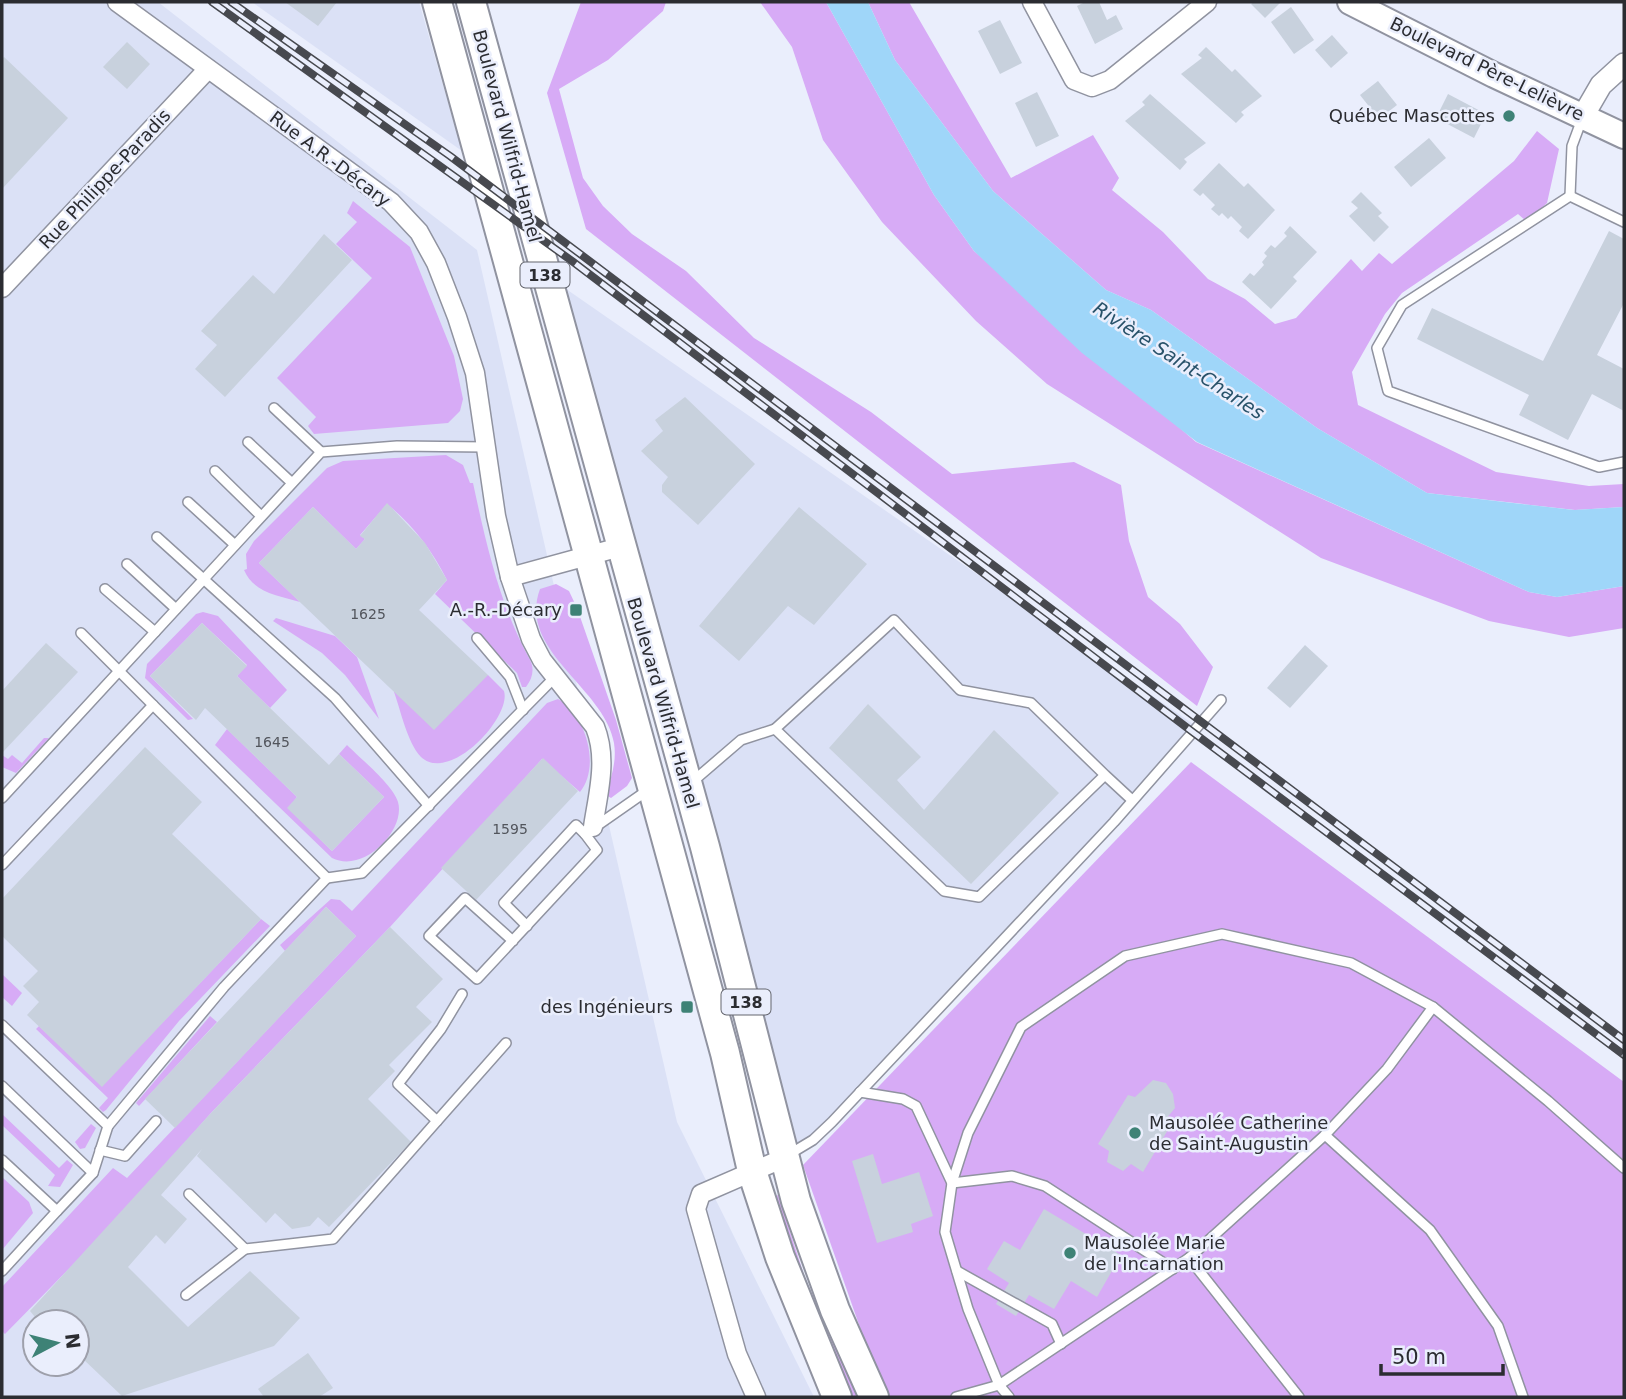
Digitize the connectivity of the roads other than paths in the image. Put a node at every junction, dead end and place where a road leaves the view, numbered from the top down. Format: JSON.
{"nodes":[{"id":1,"x":117,"y":2,"type":"edge"},
{"id":2,"x":437,"y":2,"type":"edge"},
{"id":3,"x":471,"y":2,"type":"edge"},
{"id":4,"x":1032,"y":2,"type":"edge"},
{"id":5,"x":1207,"y":2,"type":"edge"},
{"id":6,"x":1350,"y":2,"type":"edge"},
{"id":7,"x":1624,"y":64,"type":"edge"},
{"id":8,"x":208,"y":69,"type":"junction"},
{"id":9,"x":1583,"y":116,"type":"junction"},
{"id":10,"x":1624,"y":136,"type":"edge"},
{"id":11,"x":1570,"y":196,"type":"junction"},
{"id":12,"x":1624,"y":222,"type":"edge"},
{"id":13,"x":2,"y":288,"type":"edge"},
{"id":14,"x":274,"y":408,"type":"dead end"},
{"id":15,"x":248,"y":442,"type":"dead end"},
{"id":16,"x":486,"y":447,"type":"junction"},
{"id":17,"x":321,"y":452,"type":"junction"},
{"id":18,"x":1624,"y":462,"type":"edge"},
{"id":19,"x":215,"y":471,"type":"dead end"},
{"id":20,"x":292,"y":484,"type":"junction"},
{"id":21,"x":188,"y":502,"type":"dead end"},
{"id":22,"x":261,"y":516,"type":"junction"},
{"id":23,"x":157,"y":537,"type":"dead end"},
{"id":24,"x":235,"y":545,"type":"junction"},
{"id":25,"x":620,"y":547,"type":"junction"},
{"id":26,"x":587,"y":556,"type":"junction"},
{"id":27,"x":127,"y":564,"type":"dead end"},
{"id":28,"x":510,"y":577,"type":"junction"},
{"id":29,"x":204,"y":579,"type":"junction"},
{"id":30,"x":105,"y":589,"type":"dead end"},
{"id":31,"x":176,"y":609,"type":"junction"},
{"id":32,"x":155,"y":632,"type":"junction"},
{"id":33,"x":81,"y":633,"type":"dead end"},
{"id":34,"x":477,"y":638,"type":"dead end"},
{"id":35,"x":120,"y":670,"type":"junction"},
{"id":36,"x":555,"y":677,"type":"junction"},
{"id":37,"x":1221,"y":699,"type":"dead end"},
{"id":38,"x":153,"y":705,"type":"junction"},
{"id":39,"x":523,"y":710,"type":"junction"},
{"id":40,"x":775,"y":729,"type":"junction"},
{"id":41,"x":1105,"y":775,"type":"junction"},
{"id":42,"x":687,"y":786,"type":"junction"},
{"id":43,"x":652,"y":787,"type":"junction"},
{"id":44,"x":2,"y":798,"type":"edge"},
{"id":45,"x":1132,"y":800,"type":"junction"},
{"id":46,"x":429,"y":806,"type":"junction"},
{"id":47,"x":589,"y":830,"type":"junction"},
{"id":48,"x":2,"y":865,"type":"edge"},
{"id":49,"x":327,"y":878,"type":"junction"},
{"id":50,"x":527,"y":926,"type":"junction"},
{"id":51,"x":513,"y":942,"type":"junction"},
{"id":52,"x":462,"y":994,"type":"dead end"},
{"id":53,"x":1433,"y":1007,"type":"junction"},
{"id":54,"x":2,"y":1026,"type":"edge"},
{"id":55,"x":506,"y":1043,"type":"dead end"},
{"id":56,"x":2,"y":1086,"type":"edge"},
{"id":57,"x":860,"y":1093,"type":"junction"},
{"id":58,"x":437,"y":1121,"type":"junction"},
{"id":59,"x":156,"y":1122,"type":"dead end"},
{"id":60,"x":108,"y":1126,"type":"junction"},
{"id":61,"x":1325,"y":1135,"type":"junction"},
{"id":62,"x":100,"y":1150,"type":"junction"},
{"id":63,"x":784,"y":1158,"type":"junction"},
{"id":64,"x":2,"y":1160,"type":"edge"},
{"id":65,"x":1624,"y":1168,"type":"edge"},
{"id":66,"x":752,"y":1171,"type":"junction"},
{"id":67,"x":93,"y":1173,"type":"junction"},
{"id":68,"x":952,"y":1182,"type":"junction"},
{"id":69,"x":189,"y":1194,"type":"dead end"},
{"id":70,"x":57,"y":1212,"type":"junction"},
{"id":71,"x":245,"y":1249,"type":"junction"},
{"id":72,"x":1189,"y":1258,"type":"junction"},
{"id":73,"x":1173,"y":1269,"type":"junction"},
{"id":74,"x":2,"y":1271,"type":"edge"},
{"id":75,"x":957,"y":1271,"type":"junction"},
{"id":76,"x":186,"y":1295,"type":"dead end"},
{"id":77,"x":1061,"y":1344,"type":"junction"},
{"id":78,"x":999,"y":1385,"type":"junction"},
{"id":79,"x":988,"y":1389,"type":"junction"},
{"id":80,"x":756,"y":1397,"type":"edge"},
{"id":81,"x":836,"y":1397,"type":"edge"},
{"id":82,"x":874,"y":1397,"type":"edge"},
{"id":83,"x":956,"y":1397,"type":"edge"},
{"id":84,"x":979,"y":1397,"type":"edge"},
{"id":85,"x":1009,"y":1397,"type":"edge"},
{"id":86,"x":1299,"y":1397,"type":"edge"},
{"id":87,"x":1523,"y":1397,"type":"edge"}],
"edges":[{"from":1,"to":8,"type":"street","name":"Rue A.R.-Décary"},
{"from":2,"to":26,"type":"main road","name":"Boulevard Wilfrid-Hamel","number":"138"},
{"from":3,"to":25,"type":"main road","name":"Boulevard Wilfrid-Hamel","number":"138"},
{"from":4,"to":5,"type":"street"},
{"from":6,"to":9,"type":"main road","name":"Boulevard Père-Lelièvre"},
{"from":7,"to":9,"type":"street"},
{"from":8,"to":13,"type":"street","name":"Rue Philippe-Paradis"},
{"from":8,"to":16,"type":"street","name":"Rue A.R.-Décary"},
{"from":9,"to":10,"type":"main road","name":"Boulevard Père-Lelièvre"},
{"from":9,"to":11,"type":"lane"},
{"from":11,"to":12,"type":"lane"},
{"from":11,"to":18,"type":"lane"},
{"from":14,"to":17,"type":"lane"},
{"from":15,"to":20,"type":"lane"},
{"from":16,"to":17,"type":"lane"},
{"from":16,"to":28,"type":"street","name":"Rue A.R.-Décary"},
{"from":17,"to":20,"type":"lane"},
{"from":19,"to":22,"type":"lane"},
{"from":20,"to":22,"type":"lane"},
{"from":21,"to":24,"type":"lane"},
{"from":22,"to":24,"type":"lane"},
{"from":23,"to":29,"type":"lane"},
{"from":24,"to":29,"type":"lane"},
{"from":25,"to":26,"type":"street"},
{"from":25,"to":42,"type":"main road","name":"Boulevard Wilfrid-Hamel","number":"138"},
{"from":26,"to":28,"type":"street"},
{"from":26,"to":43,"type":"main road","name":"Boulevard Wilfrid-Hamel","number":"138"},
{"from":27,"to":31,"type":"lane"},
{"from":28,"to":36,"type":"street","name":"Rue A.R.-Décary"},
{"from":29,"to":31,"type":"lane"},
{"from":29,"to":46,"type":"lane"},
{"from":30,"to":32,"type":"lane"},
{"from":31,"to":32,"type":"lane"},
{"from":32,"to":35,"type":"lane"},
{"from":33,"to":35,"type":"lane"},
{"from":34,"to":39,"type":"lane"},
{"from":35,"to":38,"type":"lane"},
{"from":35,"to":44,"type":"lane"},
{"from":36,"to":39,"type":"lane"},
{"from":36,"to":47,"type":"street","name":"Rue A.R.-Décary"},
{"from":37,"to":45,"type":"lane"},
{"from":38,"to":48,"type":"lane"},
{"from":38,"to":49,"type":"lane"},
{"from":39,"to":46,"type":"lane"},
{"from":40,"to":41,"type":"lane"},
{"from":40,"to":41,"type":"lane"},
{"from":40,"to":42,"type":"lane"},
{"from":41,"to":45,"type":"lane"},
{"from":42,"to":63,"type":"main road","name":"Boulevard Wilfrid-Hamel","number":"138"},
{"from":43,"to":47,"type":"lane"},
{"from":43,"to":66,"type":"main road","name":"Boulevard Wilfrid-Hamel","number":"138"},
{"from":45,"to":57,"type":"lane"},
{"from":46,"to":49,"type":"lane"},
{"from":47,"to":50,"type":"lane"},
{"from":47,"to":50,"type":"lane"},
{"from":49,"to":60,"type":"lane"},
{"from":50,"to":51,"type":"lane"},
{"from":51,"to":51,"type":"lane"},
{"from":52,"to":58,"type":"lane"},
{"from":53,"to":61,"type":"lane"},
{"from":53,"to":65,"type":"lane"},
{"from":53,"to":68,"type":"lane"},
{"from":54,"to":60,"type":"lane"},
{"from":55,"to":58,"type":"lane"},
{"from":56,"to":67,"type":"lane"},
{"from":57,"to":63,"type":"lane"},
{"from":57,"to":68,"type":"lane"},
{"from":58,"to":71,"type":"lane"},
{"from":59,"to":62,"type":"lane"},
{"from":60,"to":62,"type":"lane"},
{"from":61,"to":72,"type":"lane"},
{"from":61,"to":87,"type":"lane"},
{"from":62,"to":67,"type":"lane"},
{"from":63,"to":66,"type":"street"},
{"from":63,"to":82,"type":"main road","name":"Boulevard Wilfrid-Hamel","number":"138"},
{"from":64,"to":70,"type":"lane"},
{"from":66,"to":80,"type":"street"},
{"from":66,"to":81,"type":"main road","name":"Boulevard Wilfrid-Hamel","number":"138"},
{"from":67,"to":70,"type":"lane"},
{"from":68,"to":73,"type":"lane"},
{"from":68,"to":75,"type":"lane"},
{"from":69,"to":71,"type":"lane"},
{"from":70,"to":74,"type":"lane"},
{"from":71,"to":76,"type":"lane"},
{"from":72,"to":73,"type":"lane"},
{"from":72,"to":86,"type":"lane"},
{"from":73,"to":77,"type":"lane"},
{"from":75,"to":77,"type":"lane"},
{"from":75,"to":78,"type":"lane"},
{"from":77,"to":78,"type":"lane"},
{"from":78,"to":79,"type":"lane"},
{"from":78,"to":85,"type":"lane"},
{"from":79,"to":83,"type":"lane"},
{"from":79,"to":84,"type":"lane"}]}
